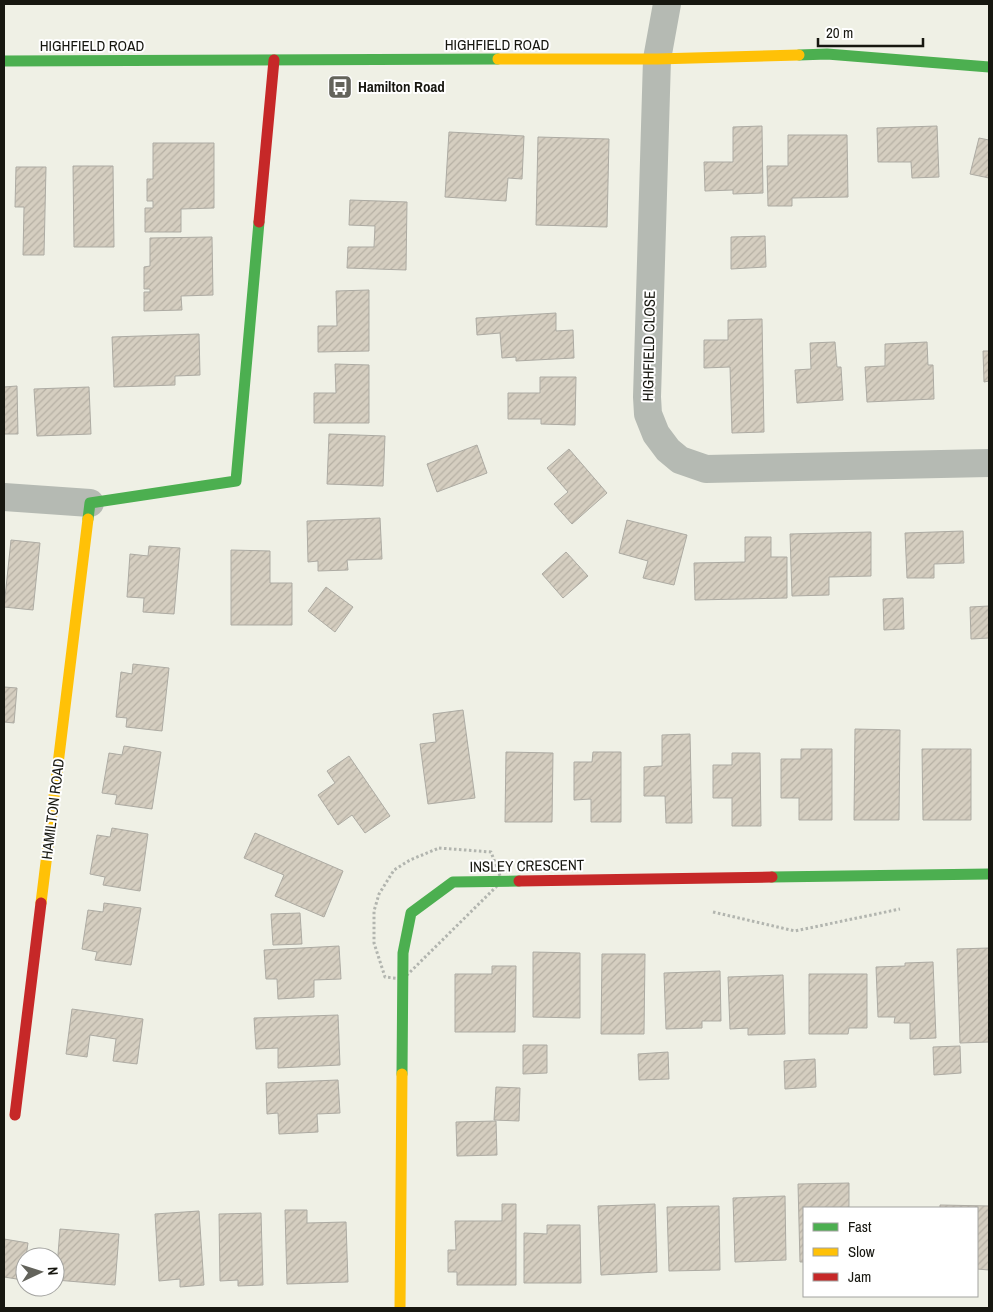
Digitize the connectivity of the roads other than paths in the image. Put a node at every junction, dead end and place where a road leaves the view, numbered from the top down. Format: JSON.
{"nodes":[{"id":1,"x":667,"y":4,"type":"edge"},
{"id":2,"x":274,"y":60,"type":"junction"},
{"id":3,"x":657,"y":60,"type":"junction"},
{"id":4,"x":4,"y":61,"type":"edge"},
{"id":5,"x":989,"y":67,"type":"edge"},
{"id":6,"x":989,"y":462,"type":"edge"},
{"id":7,"x":4,"y":497,"type":"edge"},
{"id":8,"x":90,"y":503,"type":"junction"},
{"id":9,"x":989,"y":874,"type":"edge"},
{"id":10,"x":15,"y":1115,"type":"dead end"},
{"id":11,"x":400,"y":1308,"type":"edge"}],
"edges":[{"from":1,"to":3,"type":"street","name":"HIGHFIELD CLOSE"},
{"from":2,"to":3,"type":"street","name":"HIGHFIELD ROAD"},
{"from":2,"to":4,"type":"street","name":"HIGHFIELD ROAD"},
{"from":2,"to":8,"type":"street"},
{"from":3,"to":5,"type":"street","name":"HIGHFIELD ROAD"},
{"from":3,"to":6,"type":"street","name":"HIGHFIELD CLOSE"},
{"from":7,"to":8,"type":"street"},
{"from":8,"to":10,"type":"street","name":"HAMILTON ROAD"},
{"from":9,"to":11,"type":"street","name":"INSLEY CRESCENT"}]}
